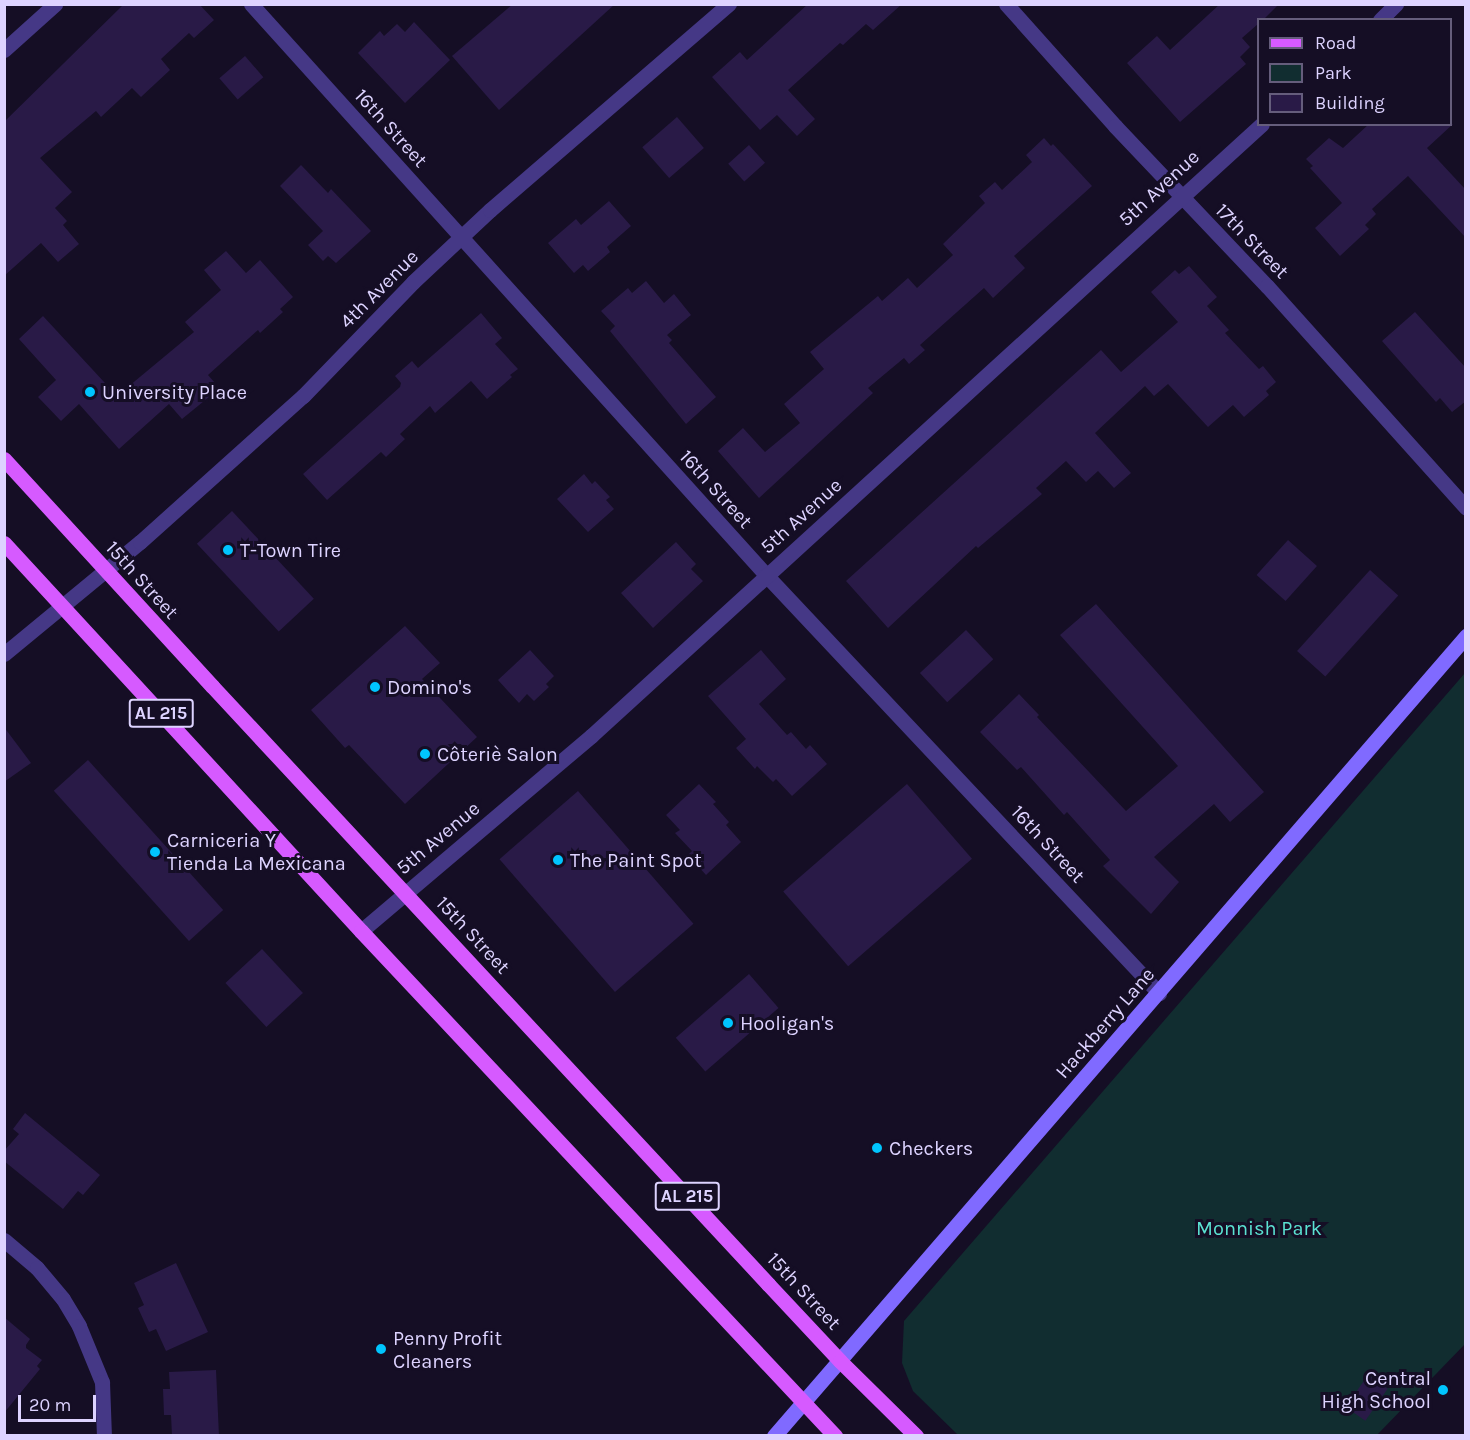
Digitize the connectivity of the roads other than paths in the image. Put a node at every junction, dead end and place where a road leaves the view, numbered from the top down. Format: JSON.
{"nodes":[{"id":1,"x":56,"y":4,"type":"edge"},
{"id":2,"x":251,"y":4,"type":"edge"},
{"id":3,"x":729,"y":4,"type":"edge"},
{"id":4,"x":1006,"y":4,"type":"edge"},
{"id":5,"x":1396,"y":4,"type":"edge"},
{"id":6,"x":1382,"y":18,"type":"edge"},
{"id":7,"x":4,"y":50,"type":"edge"},
{"id":8,"x":1260,"y":126,"type":"edge"},
{"id":9,"x":1181,"y":196,"type":"junction"},
{"id":10,"x":463,"y":238,"type":"junction"},
{"id":11,"x":4,"y":459,"type":"edge"},
{"id":12,"x":1466,"y":508,"type":"edge"},
{"id":13,"x":4,"y":543,"type":"edge"},
{"id":14,"x":106,"y":572,"type":"junction"},
{"id":15,"x":766,"y":575,"type":"junction"},
{"id":16,"x":63,"y":607,"type":"junction"},
{"id":17,"x":1466,"y":636,"type":"edge"},
{"id":18,"x":4,"y":654,"type":"edge"},
{"id":19,"x":405,"y":893,"type":"junction"},
{"id":20,"x":361,"y":931,"type":"junction"},
{"id":21,"x":1159,"y":993,"type":"junction"},
{"id":22,"x":4,"y":1240,"type":"edge"},
{"id":23,"x":840,"y":1361,"type":"junction"},
{"id":24,"x":802,"y":1404,"type":"junction"},
{"id":25,"x":104,"y":1436,"type":"edge"},
{"id":26,"x":774,"y":1436,"type":"edge"},
{"id":27,"x":835,"y":1436,"type":"edge"},
{"id":28,"x":916,"y":1436,"type":"edge"}],
"edges":[{"from":1,"to":7,"type":"street"},
{"from":2,"to":10,"type":"street","name":"16th Street"},
{"from":3,"to":10,"type":"street","name":"4th Avenue"},
{"from":4,"to":9,"type":"street","name":"17th Street"},
{"from":5,"to":6,"type":"street"},
{"from":8,"to":9,"type":"street","name":"5th Avenue"},
{"from":9,"to":12,"type":"street","name":"17th Street"},
{"from":9,"to":15,"type":"street","name":"5th Avenue"},
{"from":10,"to":14,"type":"street","name":"4th Avenue"},
{"from":10,"to":15,"type":"street","name":"16th Street"},
{"from":11,"to":14,"type":"main road","name":"15th Street","number":"AL 215"},
{"from":13,"to":16,"type":"main road","number":"AL 215"},
{"from":14,"to":16,"type":"street","name":"4th Avenue"},
{"from":14,"to":19,"type":"main road","name":"15th Street","number":"AL 215"},
{"from":15,"to":19,"type":"street","name":"5th Avenue"},
{"from":15,"to":21,"type":"street","name":"16th Street"},
{"from":16,"to":18,"type":"street","name":"4th Avenue"},
{"from":16,"to":20,"type":"main road","number":"AL 215"},
{"from":17,"to":21,"type":"main road","name":"Hackberry Lane"},
{"from":19,"to":20,"type":"street","name":"5th Avenue"},
{"from":19,"to":23,"type":"main road","name":"15th Street","number":"AL 215"},
{"from":20,"to":24,"type":"main road","number":"AL 215"},
{"from":21,"to":23,"type":"main road","name":"Hackberry Lane"},
{"from":22,"to":25,"type":"street"},
{"from":23,"to":24,"type":"main road","name":"Hackberry Lane"},
{"from":23,"to":28,"type":"main road","name":"15th Street","number":"AL 215"},
{"from":24,"to":26,"type":"main road","name":"Hackberry Lane"},
{"from":24,"to":27,"type":"main road","number":"AL 215"}]}
